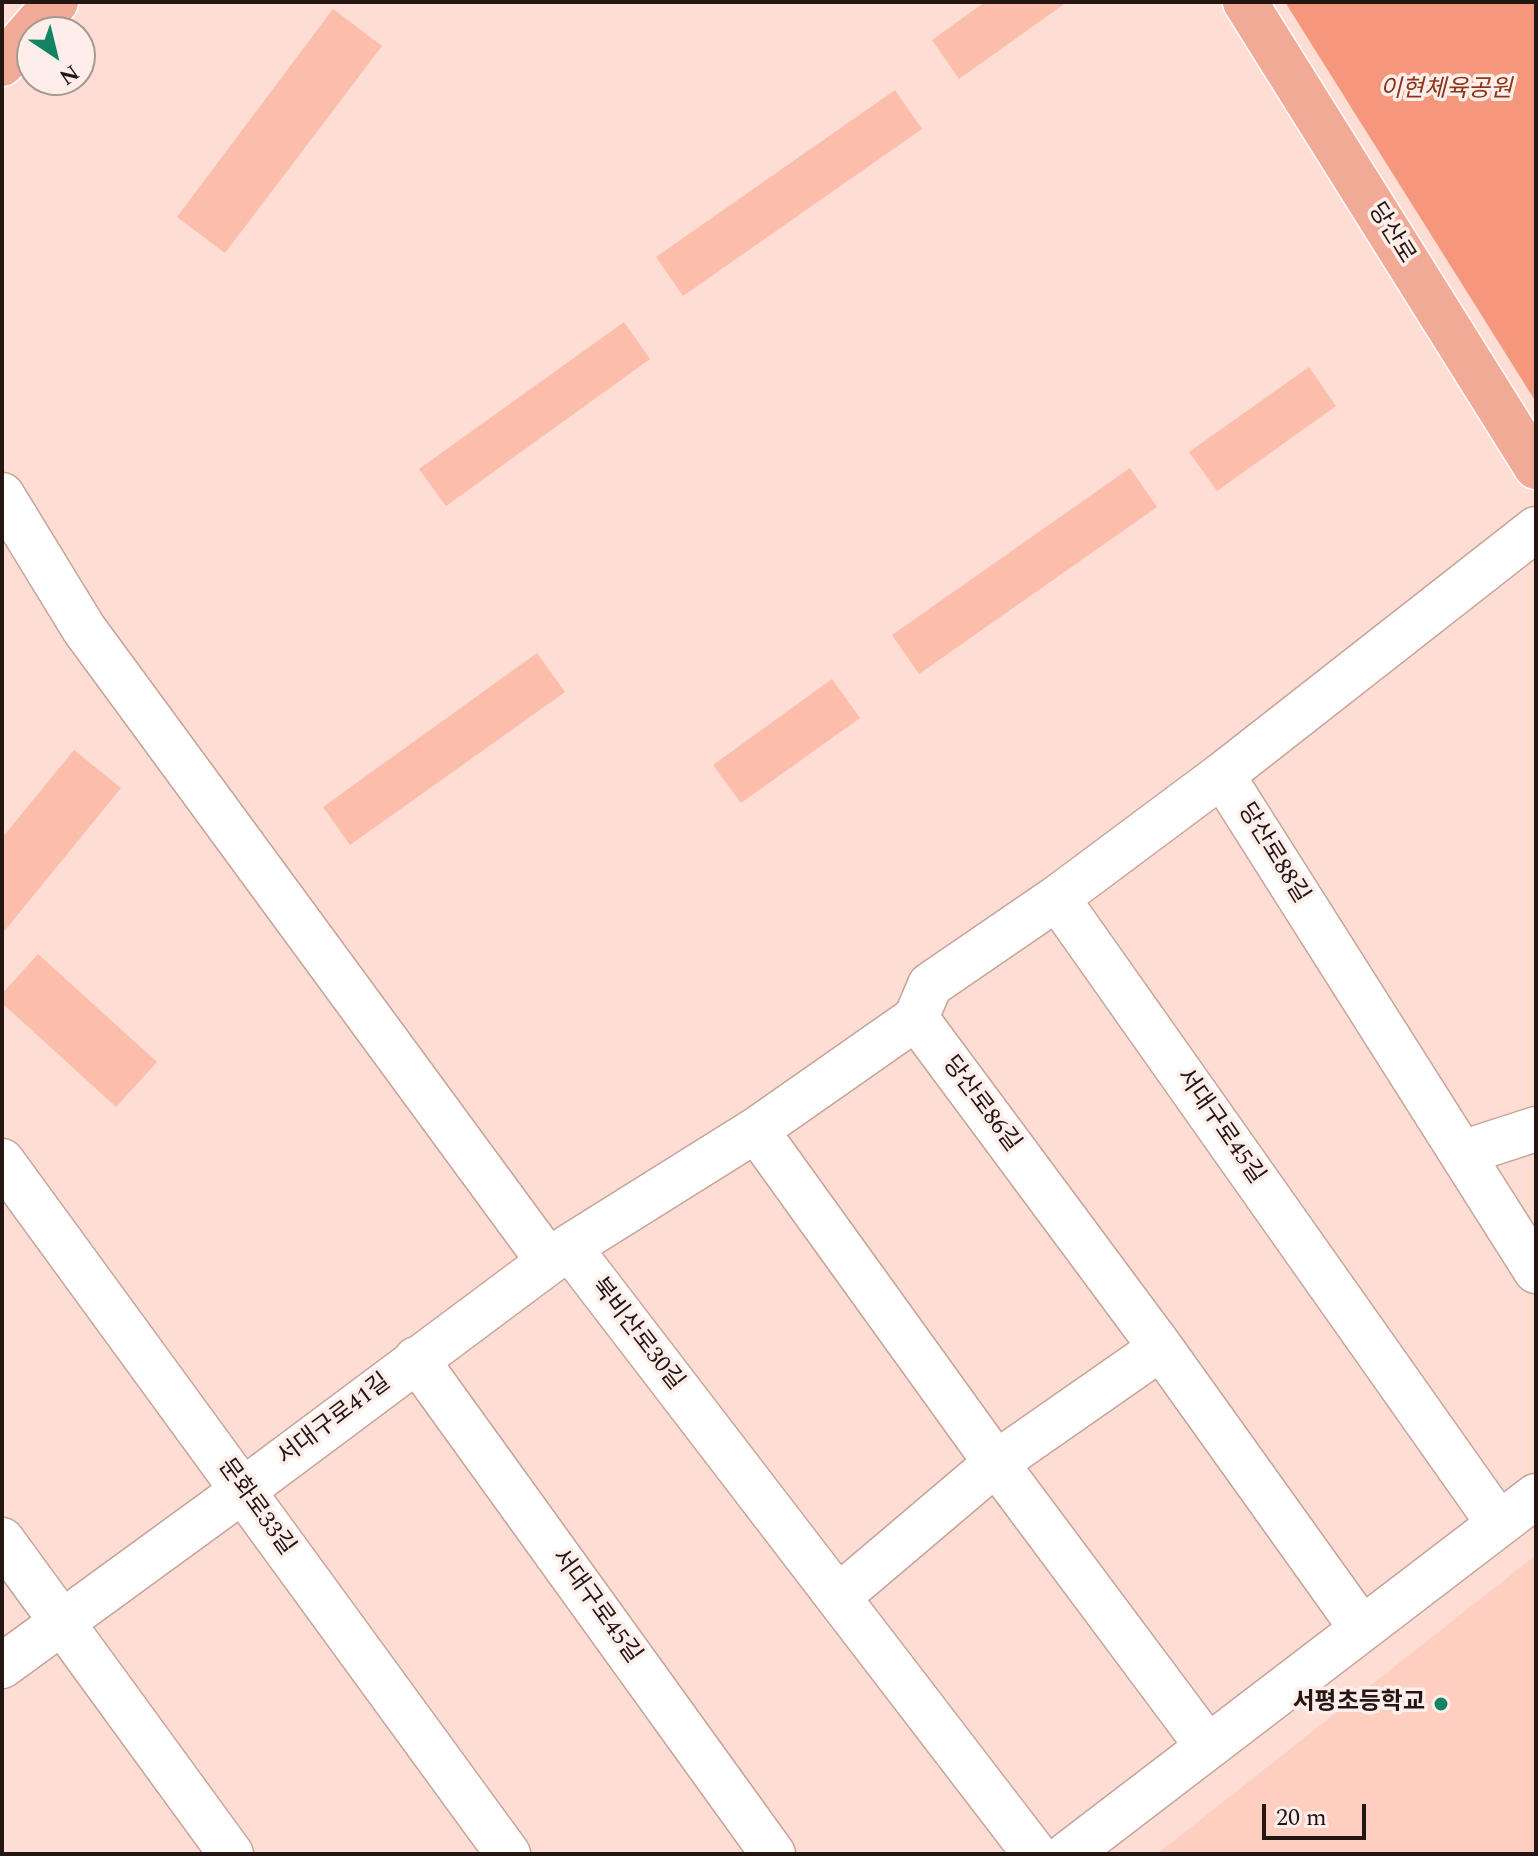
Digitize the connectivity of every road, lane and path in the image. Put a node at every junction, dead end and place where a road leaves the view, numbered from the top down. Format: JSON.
{"nodes":[{"id":1,"x":56,"y":2,"type":"edge"},
{"id":2,"x":1245,"y":2,"type":"edge"},
{"id":3,"x":2,"y":64,"type":"edge"},
{"id":4,"x":1536,"y":467,"type":"edge"},
{"id":5,"x":2,"y":495,"type":"edge"},
{"id":6,"x":1536,"y":529,"type":"edge"},
{"id":7,"x":1222,"y":775,"type":"junction"},
{"id":8,"x":1057,"y":898,"type":"junction"},
{"id":9,"x":916,"y":1018,"type":"junction"},
{"id":10,"x":1536,"y":1129,"type":"edge"},
{"id":11,"x":756,"y":1130,"type":"junction"},
{"id":12,"x":1462,"y":1153,"type":"junction"},
{"id":13,"x":2,"y":1161,"type":"edge"},
{"id":14,"x":559,"y":1254,"type":"junction"},
{"id":15,"x":1536,"y":1271,"type":"edge"},
{"id":16,"x":1161,"y":1348,"type":"junction"},
{"id":17,"x":416,"y":1359,"type":"junction"},
{"id":18,"x":996,"y":1463,"type":"junction"},
{"id":19,"x":242,"y":1491,"type":"junction"},
{"id":20,"x":1536,"y":1496,"type":"edge"},
{"id":21,"x":1499,"y":1524,"type":"junction"},
{"id":22,"x":2,"y":1540,"type":"edge"},
{"id":23,"x":838,"y":1597,"type":"junction"},
{"id":24,"x":62,"y":1622,"type":"junction"},
{"id":25,"x":1362,"y":1629,"type":"junction"},
{"id":26,"x":2,"y":1666,"type":"edge"},
{"id":27,"x":1208,"y":1747,"type":"junction"},
{"id":28,"x":231,"y":1854,"type":"edge"},
{"id":29,"x":508,"y":1854,"type":"edge"},
{"id":30,"x":773,"y":1854,"type":"edge"},
{"id":31,"x":1035,"y":1854,"type":"edge"},
{"id":32,"x":1068,"y":1854,"type":"edge"}],
"edges":[{"from":1,"to":3,"type":"main road"},
{"from":2,"to":4,"type":"main road","name":"당산로"},
{"from":5,"to":14,"type":"street","name":"북비산로30길"},
{"from":6,"to":7,"type":"street"},
{"from":7,"to":8,"type":"street"},
{"from":7,"to":12,"type":"street","name":"당산로88길"},
{"from":8,"to":9,"type":"street"},
{"from":8,"to":21,"type":"street","name":"서대구로45길"},
{"from":9,"to":11,"type":"street"},
{"from":9,"to":16,"type":"street","name":"당산로86길"},
{"from":10,"to":12,"type":"street"},
{"from":11,"to":14,"type":"street"},
{"from":11,"to":18,"type":"street"},
{"from":12,"to":15,"type":"street","name":"당산로88길"},
{"from":13,"to":19,"type":"street","name":"문화로33길"},
{"from":14,"to":17,"type":"street","name":"서대구로41길"},
{"from":14,"to":23,"type":"street","name":"북비산로30길"},
{"from":16,"to":18,"type":"street"},
{"from":16,"to":25,"type":"street","name":"당산로86길"},
{"from":17,"to":19,"type":"street","name":"서대구로41길"},
{"from":17,"to":30,"type":"street","name":"서대구로45길"},
{"from":18,"to":23,"type":"street"},
{"from":18,"to":27,"type":"street"},
{"from":19,"to":24,"type":"street","name":"서대구로41길"},
{"from":19,"to":29,"type":"street","name":"문화로33길"},
{"from":20,"to":21,"type":"street"},
{"from":21,"to":25,"type":"street"},
{"from":22,"to":24,"type":"street"},
{"from":23,"to":31,"type":"street","name":"북비산로30길"},
{"from":24,"to":26,"type":"street","name":"서대구로41길"},
{"from":24,"to":28,"type":"street"},
{"from":25,"to":27,"type":"street"},
{"from":27,"to":32,"type":"street"}]}
